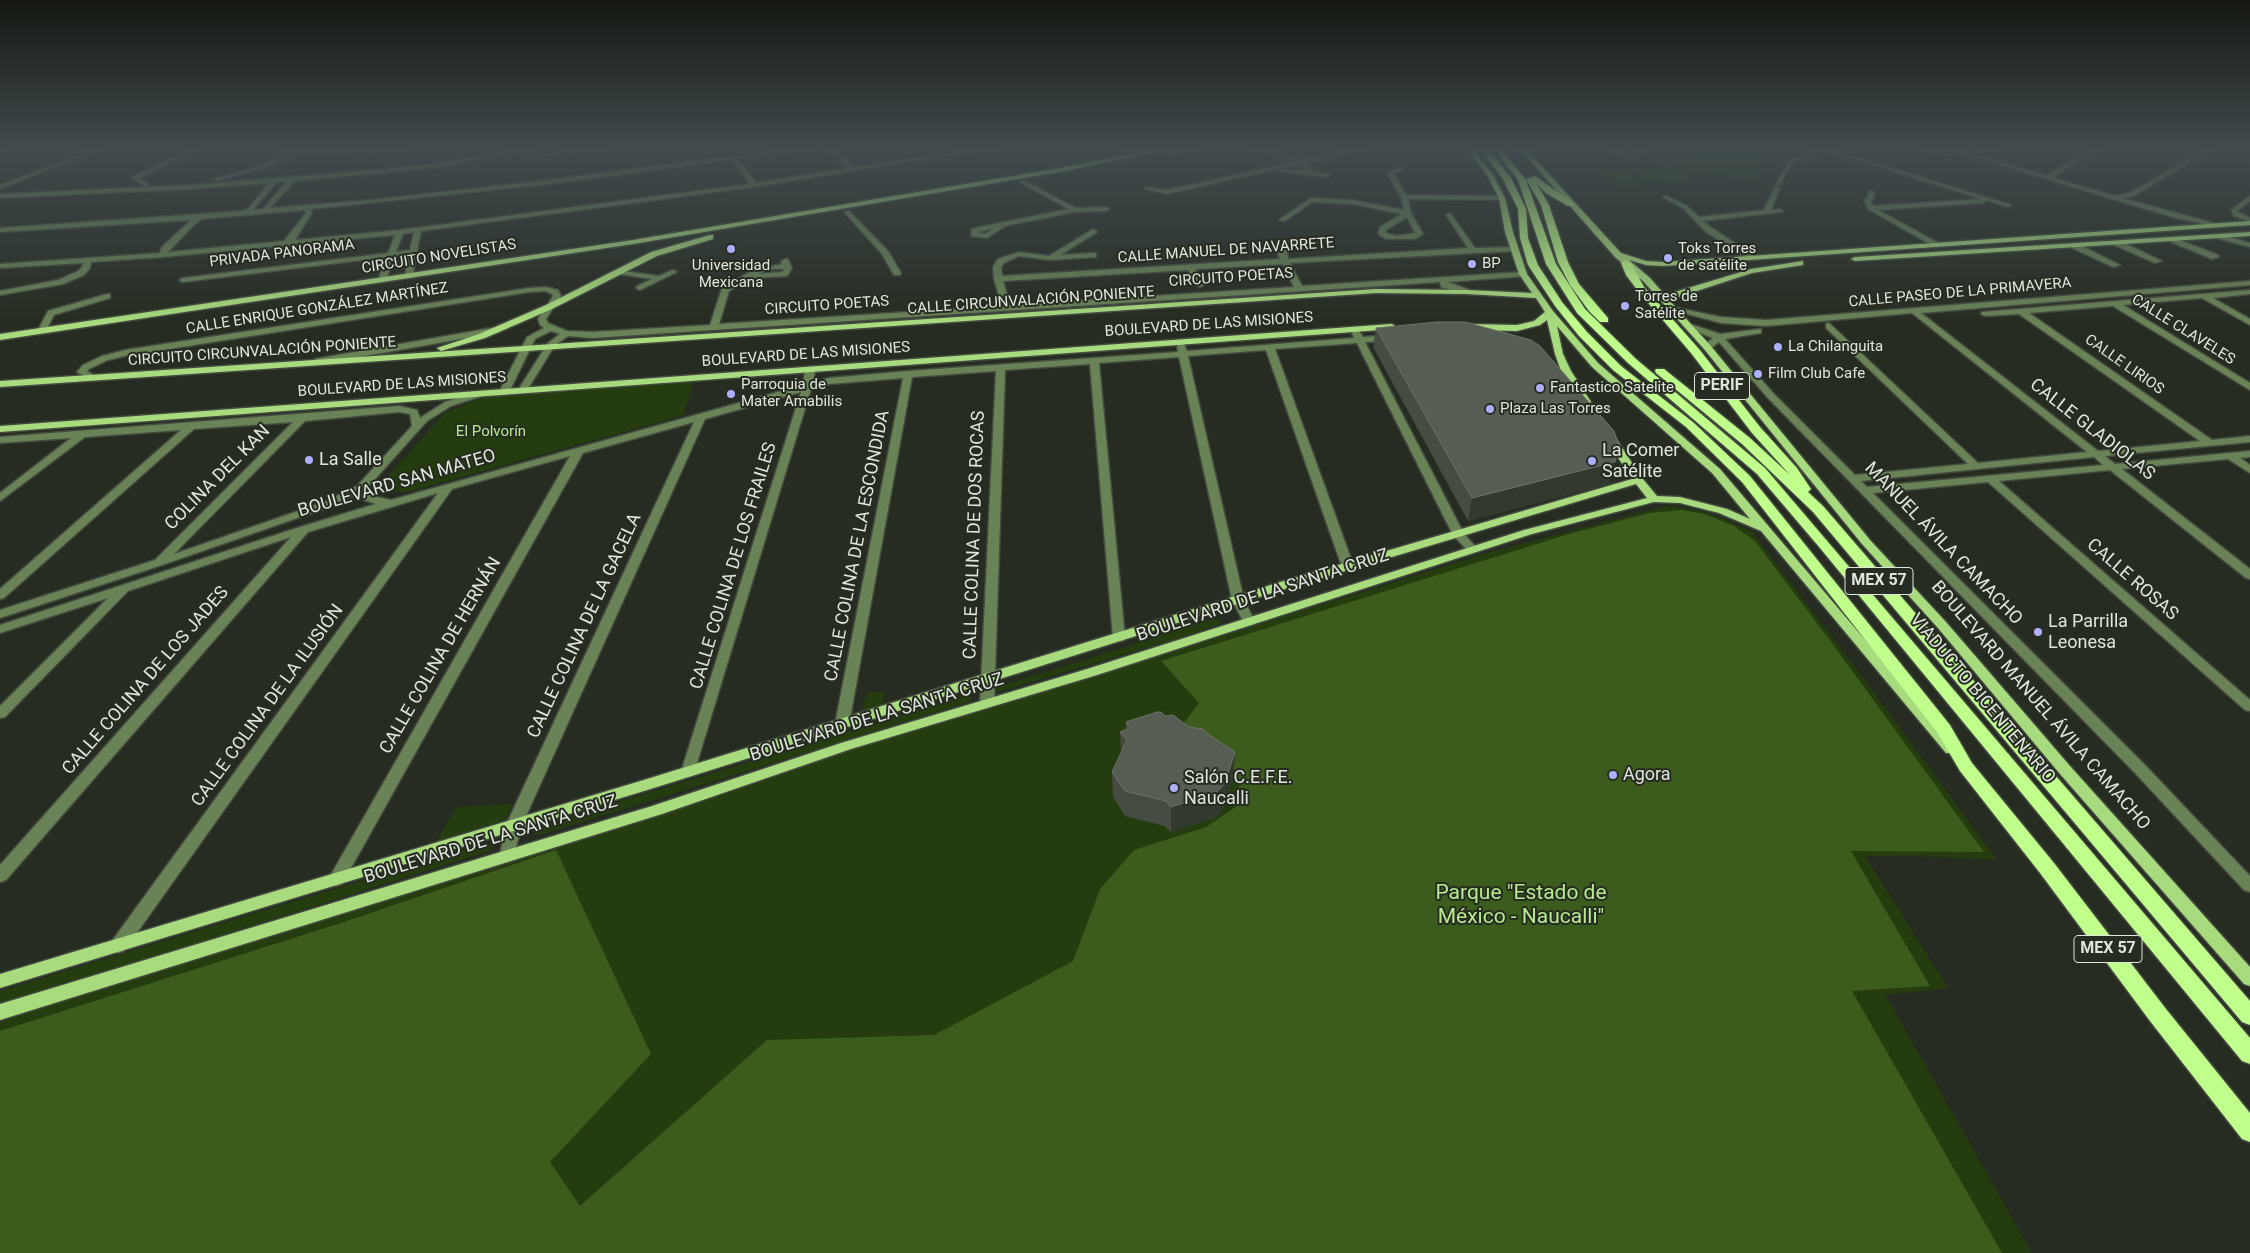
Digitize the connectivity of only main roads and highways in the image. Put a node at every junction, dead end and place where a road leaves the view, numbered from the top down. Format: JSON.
{"nodes":[{"id":1,"x":852,"y":205,"type":"edge"},
{"id":2,"x":885,"y":205,"type":"edge"},
{"id":3,"x":1504,"y":205,"type":"edge"},
{"id":4,"x":1521,"y":205,"type":"edge"},
{"id":5,"x":1531,"y":205,"type":"edge"},
{"id":6,"x":1545,"y":205,"type":"edge"},
{"id":7,"x":1572,"y":205,"type":"edge"},
{"id":8,"x":2250,"y":222,"type":"edge"},
{"id":9,"x":2249,"y":234,"type":"edge"},
{"id":10,"x":668,"y":236,"type":"junction"},
{"id":11,"x":696,"y":240,"type":"junction"},
{"id":12,"x":633,"y":242,"type":"junction"},
{"id":13,"x":654,"y":254,"type":"junction"},
{"id":14,"x":1772,"y":256,"type":"junction"},
{"id":15,"x":1622,"y":259,"type":"junction"},
{"id":16,"x":1725,"y":259,"type":"junction"},
{"id":17,"x":1786,"y":264,"type":"junction"},
{"id":18,"x":1751,"y":271,"type":"junction"},
{"id":19,"x":1537,"y":296,"type":"junction"},
{"id":20,"x":1663,"y":298,"type":"junction"},
{"id":21,"x":1550,"y":313,"type":"junction"},
{"id":22,"x":1401,"y":326,"type":"edge"},
{"id":23,"x":1460,"y":329,"type":"edge"},
{"id":24,"x":0,"y":337,"type":"edge"},
{"id":25,"x":527,"y":348,"type":"joint"},
{"id":26,"x":397,"y":356,"type":"junction"},
{"id":27,"x":0,"y":384,"type":"edge"},
{"id":28,"x":1593,"y":412,"type":"edge"},
{"id":29,"x":0,"y":429,"type":"edge"},
{"id":30,"x":1604,"y":429,"type":"edge"},
{"id":31,"x":1638,"y":480,"type":"junction"},
{"id":32,"x":1654,"y":498,"type":"junction"},
{"id":33,"x":1818,"y":509,"type":"junction"},
{"id":34,"x":1767,"y":530,"type":"junction"},
{"id":35,"x":1966,"y":767,"type":"junction"},
{"id":36,"x":2250,"y":978,"type":"edge"},
{"id":37,"x":0,"y":981,"type":"edge"},
{"id":38,"x":0,"y":1012,"type":"edge"},
{"id":39,"x":2250,"y":1016,"type":"edge"},
{"id":40,"x":2250,"y":1054,"type":"edge"},
{"id":41,"x":2250,"y":1131,"type":"edge"}],
"edges":[{"from":1,"to":10,"type":"main road","name":"CIRCUITO NOVELISTAS"},
{"from":2,"to":11,"type":"main road"},
{"from":3,"to":19,"type":"main road"},
{"from":4,"to":35,"type":"highway","number":"MEX 57"},
{"from":5,"to":40,"type":"highway","name":"VIADUCTO BICENTENARIO"},
{"from":6,"to":33,"type":"highway","name":"BOULEVARD MANUEL ÁVILA CAMACHO","number":"MEX 57"},
{"from":7,"to":15,"type":"main road","name":"BOULEVARD MANUEL ÁVILA CAMACHO"},
{"from":8,"to":14,"type":"main road"},
{"from":9,"to":17,"type":"main road"},
{"from":10,"to":11,"type":"main road"},
{"from":10,"to":12,"type":"main road","name":"CIRCUITO NOVELISTAS"},
{"from":11,"to":13,"type":"main road"},
{"from":12,"to":13,"type":"main road"},
{"from":12,"to":24,"type":"main road","name":"CIRCUITO NOVELISTAS"},
{"from":13,"to":26,"type":"main road"},
{"from":14,"to":16,"type":"main road"},
{"from":14,"to":17,"type":"main road"},
{"from":15,"to":16,"type":"main road"},
{"from":15,"to":20,"type":"main road","name":"BOULEVARD MANUEL ÁVILA CAMACHO"},
{"from":15,"to":33,"type":"highway","number":"PERIF"},
{"from":16,"to":18,"type":"main road"},
{"from":17,"to":18,"type":"main road"},
{"from":18,"to":20,"type":"main road"},
{"from":19,"to":21,"type":"main road"},
{"from":19,"to":25,"type":"main road","name":"CALLE CIRCUNVALACIÓN PONIENTE"},
{"from":20,"to":36,"type":"main road","name":"BOULEVARD MANUEL ÁVILA CAMACHO"},
{"from":21,"to":23,"type":"main road"},
{"from":21,"to":28,"type":"main road"},
{"from":21,"to":34,"type":"main road"},
{"from":22,"to":29,"type":"main road","name":"BOULEVARD DE LAS MISIONES"},
{"from":25,"to":26,"type":"main road","name":"CIRCUITO CIRCUNVALACIÓN PONIENTE"},
{"from":26,"to":27,"type":"main road","name":"CIRCUITO CIRCUNVALACIÓN PONIENTE"},
{"from":30,"to":31,"type":"main road"},
{"from":31,"to":32,"type":"main road"},
{"from":31,"to":37,"type":"main road","name":"BOULEVARD DE LA SANTA CRUZ"},
{"from":32,"to":34,"type":"main road","name":"BOULEVARD DE LA SANTA CRUZ"},
{"from":32,"to":38,"type":"main road","name":"BOULEVARD DE LA SANTA CRUZ"},
{"from":33,"to":39,"type":"highway","name":"BOULEVARD MANUEL ÁVILA CAMACHO","number":"MEX 57"},
{"from":34,"to":35,"type":"main road"},
{"from":35,"to":41,"type":"highway","number":"MEX 57"}]}
